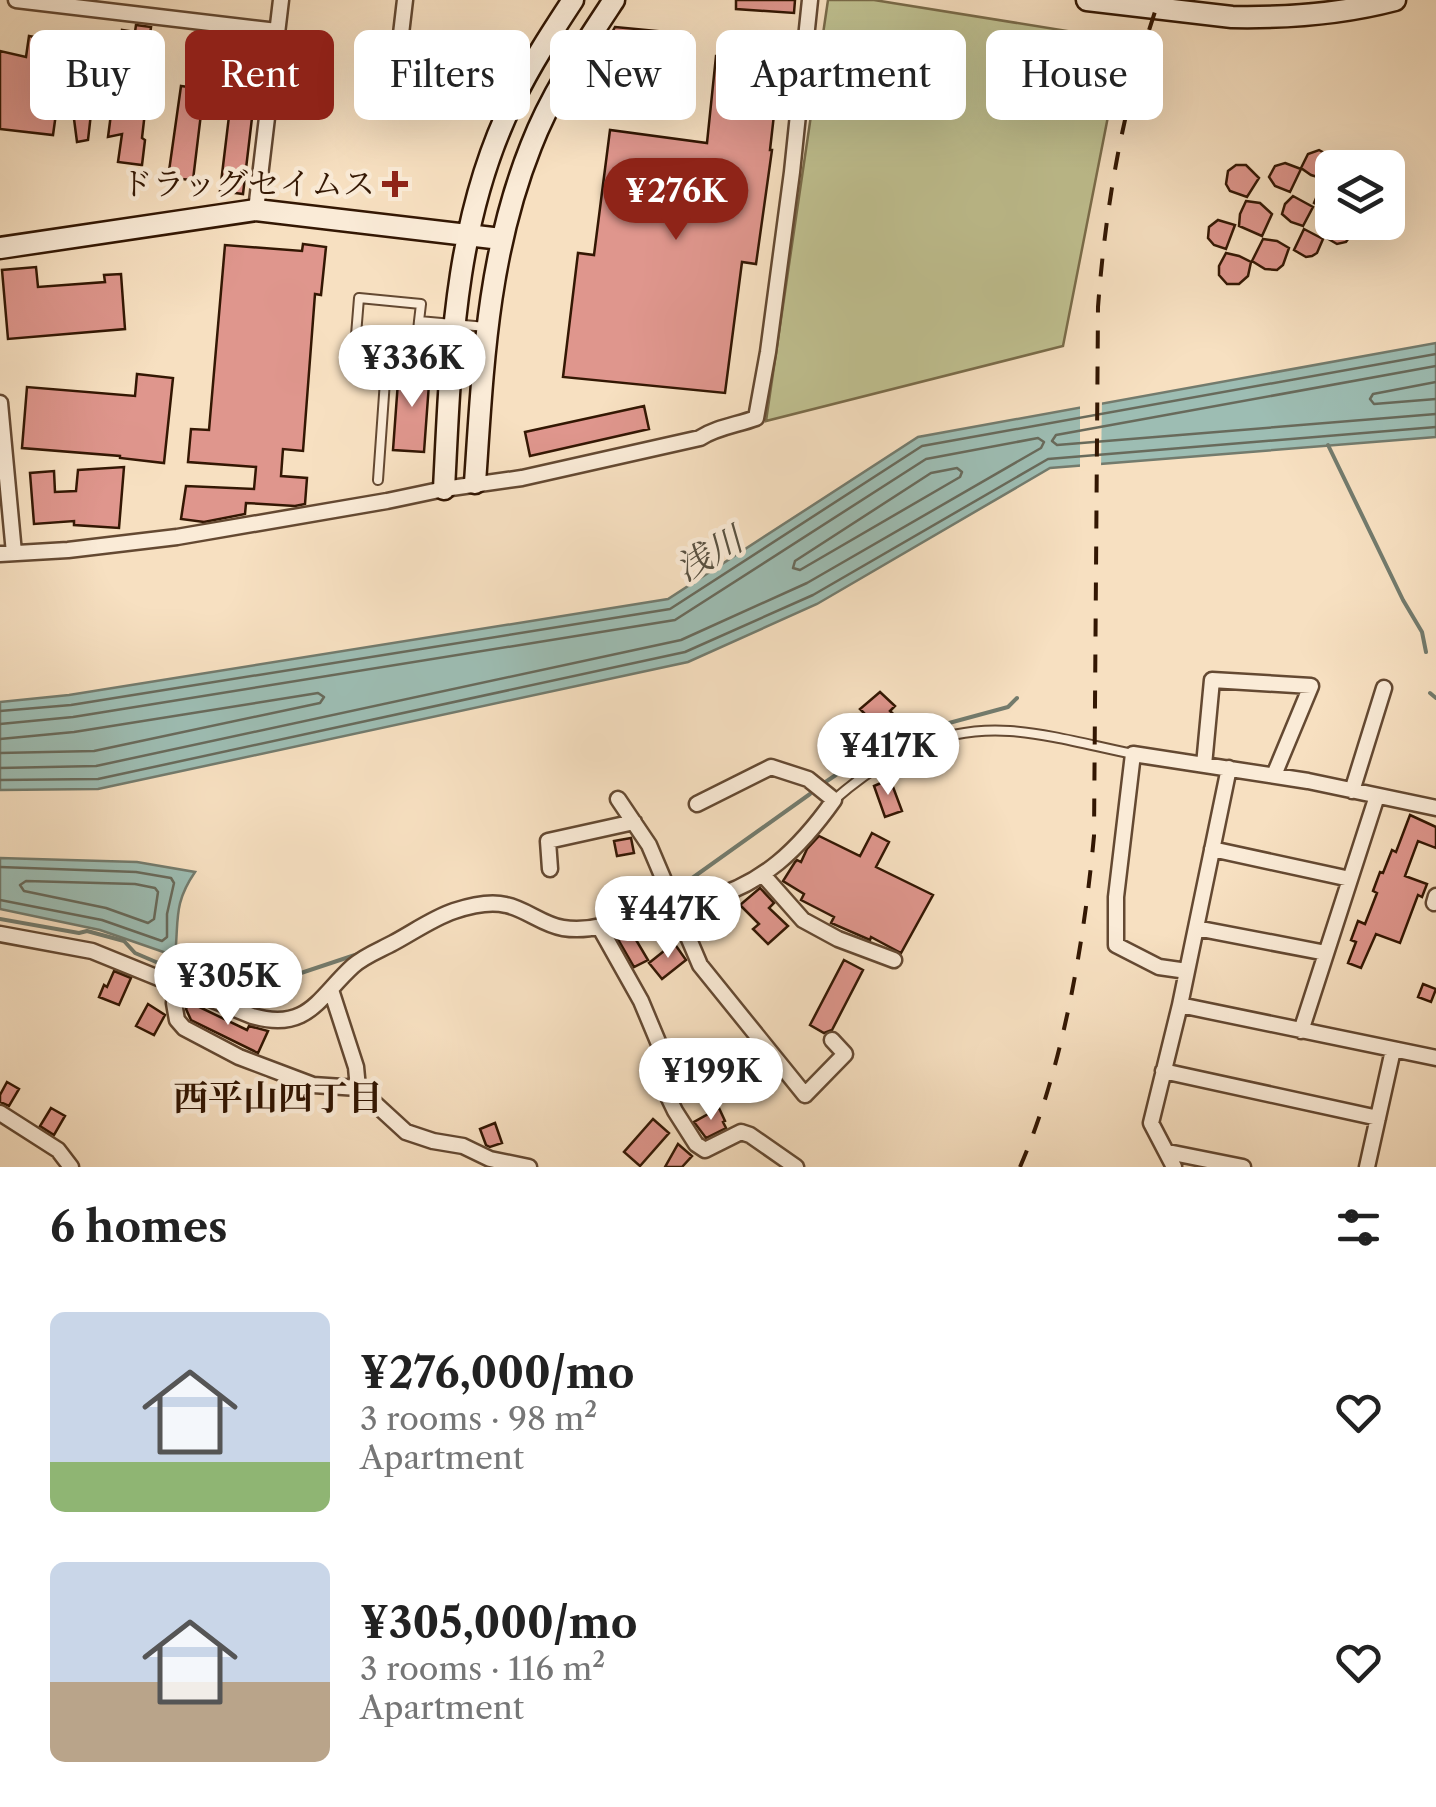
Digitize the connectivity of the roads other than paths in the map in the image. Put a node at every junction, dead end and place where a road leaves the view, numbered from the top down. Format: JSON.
{"nodes":[{"id":1,"x":16,"y":0,"type":"edge"},
{"id":2,"x":281,"y":0,"type":"edge"},
{"id":3,"x":405,"y":0,"type":"edge"},
{"id":4,"x":572,"y":0,"type":"edge"},
{"id":5,"x":614,"y":0,"type":"edge"},
{"id":6,"x":810,"y":0,"type":"edge"},
{"id":7,"x":1087,"y":0,"type":"edge"},
{"id":8,"x":1395,"y":0,"type":"edge"},
{"id":9,"x":597,"y":9,"type":"edge"},
{"id":10,"x":269,"y":30,"type":"edge"},
{"id":11,"x":277,"y":30,"type":"edge"},
{"id":12,"x":401,"y":30,"type":"edge"},
{"id":13,"x":530,"y":70,"type":"edge"},
{"id":14,"x":530,"y":108,"type":"edge"},
{"id":15,"x":544,"y":115,"type":"junction"},
{"id":16,"x":267,"y":120,"type":"edge"},
{"id":17,"x":505,"y":120,"type":"edge"},
{"id":18,"x":256,"y":210,"type":"junction"},
{"id":19,"x":467,"y":234,"type":"junction"},
{"id":20,"x":501,"y":239,"type":"junction"},
{"id":21,"x":0,"y":248,"type":"edge"},
{"id":22,"x":419,"y":321,"type":"junction"},
{"id":23,"x":453,"y":324,"type":"junction"},
{"id":24,"x":486,"y":326,"type":"junction"},
{"id":25,"x":388,"y":338,"type":"junction"},
{"id":26,"x":0,"y":403,"type":"edge"},
{"id":27,"x":378,"y":480,"type":"dead end"},
{"id":28,"x":475,"y":483,"type":"junction"},
{"id":29,"x":444,"y":488,"type":"junction"},
{"id":30,"x":7,"y":553,"type":"edge"},
{"id":31,"x":1384,"y":688,"type":"dead end"},
{"id":32,"x":1133,"y":754,"type":"junction"},
{"id":33,"x":1204,"y":765,"type":"junction"},
{"id":34,"x":1229,"y":768,"type":"junction"},
{"id":35,"x":1274,"y":776,"type":"junction"},
{"id":36,"x":1352,"y":791,"type":"junction"},
{"id":37,"x":1377,"y":796,"type":"junction"},
{"id":38,"x":618,"y":799,"type":"dead end"},
{"id":39,"x":834,"y":800,"type":"junction"},
{"id":40,"x":698,"y":804,"type":"dead end"},
{"id":41,"x":1436,"y":808,"type":"edge"},
{"id":42,"x":634,"y":822,"type":"junction"},
{"id":43,"x":1212,"y":849,"type":"junction"},
{"id":44,"x":550,"y":869,"type":"dead end"},
{"id":45,"x":764,"y":876,"type":"junction"},
{"id":46,"x":1350,"y":878,"type":"junction"},
{"id":47,"x":672,"y":901,"type":"junction"},
{"id":48,"x":600,"y":928,"type":"junction"},
{"id":49,"x":1196,"y":928,"type":"junction"},
{"id":50,"x":0,"y":934,"type":"edge"},
{"id":51,"x":1326,"y":953,"type":"junction"},
{"id":52,"x":894,"y":960,"type":"dead end"},
{"id":53,"x":1187,"y":971,"type":"junction"},
{"id":54,"x":176,"y":984,"type":"junction"},
{"id":55,"x":331,"y":990,"type":"junction"},
{"id":56,"x":1180,"y":1005,"type":"junction"},
{"id":57,"x":1300,"y":1030,"type":"junction"},
{"id":58,"x":832,"y":1040,"type":"dead end"},
{"id":59,"x":1393,"y":1050,"type":"junction"},
{"id":60,"x":1436,"y":1058,"type":"edge"},
{"id":61,"x":1164,"y":1071,"type":"junction"},
{"id":62,"x":358,"y":1088,"type":"junction"},
{"id":63,"x":0,"y":1113,"type":"edge"},
{"id":64,"x":1378,"y":1118,"type":"junction"},
{"id":65,"x":1170,"y":1160,"type":"edge"},
{"id":66,"x":70,"y":1167,"type":"edge"},
{"id":67,"x":529,"y":1167,"type":"edge"},
{"id":68,"x":796,"y":1167,"type":"edge"},
{"id":69,"x":1243,"y":1167,"type":"edge"},
{"id":70,"x":1366,"y":1167,"type":"edge"}],
"edges":[{"from":1,"to":10,"type":"street"},
{"from":2,"to":11,"type":"street"},
{"from":3,"to":12,"type":"street"},
{"from":4,"to":13,"type":"street"},
{"from":5,"to":9,"type":"street"},
{"from":6,"to":28,"type":"street"},
{"from":7,"to":8,"type":"street"},
{"from":9,"to":15,"type":"street"},
{"from":14,"to":15,"type":"street"},
{"from":15,"to":20,"type":"street"},
{"from":16,"to":18,"type":"street"},
{"from":17,"to":19,"type":"street"},
{"from":18,"to":19,"type":"street"},
{"from":18,"to":21,"type":"street"},
{"from":19,"to":20,"type":"street"},
{"from":19,"to":23,"type":"street"},
{"from":20,"to":24,"type":"street"},
{"from":22,"to":23,"type":"lane"},
{"from":22,"to":25,"type":"lane"},
{"from":22,"to":25,"type":"lane"},
{"from":23,"to":24,"type":"lane"},
{"from":23,"to":29,"type":"street"},
{"from":24,"to":28,"type":"street"},
{"from":25,"to":27,"type":"lane"},
{"from":26,"to":30,"type":"street"},
{"from":28,"to":29,"type":"street"},
{"from":29,"to":30,"type":"street"},
{"from":31,"to":36,"type":"street"},
{"from":32,"to":33,"type":"street"},
{"from":32,"to":39,"type":"lane"},
{"from":32,"to":53,"type":"street"},
{"from":33,"to":34,"type":"street"},
{"from":33,"to":35,"type":"street"},
{"from":34,"to":35,"type":"street"},
{"from":34,"to":43,"type":"street"},
{"from":35,"to":36,"type":"street"},
{"from":36,"to":37,"type":"street"},
{"from":37,"to":41,"type":"street"},
{"from":37,"to":46,"type":"street"},
{"from":38,"to":42,"type":"street"},
{"from":39,"to":40,"type":"street"},
{"from":39,"to":45,"type":"street"},
{"from":42,"to":44,"type":"street"},
{"from":42,"to":47,"type":"street"},
{"from":43,"to":46,"type":"street"},
{"from":43,"to":49,"type":"street"},
{"from":45,"to":47,"type":"street"},
{"from":45,"to":52,"type":"street"},
{"from":46,"to":51,"type":"street"},
{"from":47,"to":48,"type":"street"},
{"from":47,"to":58,"type":"street"},
{"from":48,"to":55,"type":"street"},
{"from":48,"to":68,"type":"street"},
{"from":49,"to":51,"type":"street"},
{"from":49,"to":53,"type":"street"},
{"from":50,"to":54,"type":"street"},
{"from":51,"to":57,"type":"street"},
{"from":53,"to":56,"type":"street"},
{"from":54,"to":55,"type":"street"},
{"from":54,"to":62,"type":"street"},
{"from":55,"to":62,"type":"street"},
{"from":56,"to":57,"type":"street"},
{"from":56,"to":61,"type":"street"},
{"from":57,"to":59,"type":"street"},
{"from":59,"to":60,"type":"street"},
{"from":59,"to":64,"type":"street"},
{"from":61,"to":64,"type":"street"},
{"from":61,"to":65,"type":"street"},
{"from":62,"to":67,"type":"street"},
{"from":63,"to":66,"type":"street"},
{"from":64,"to":70,"type":"street"},
{"from":65,"to":69,"type":"street"}]}
